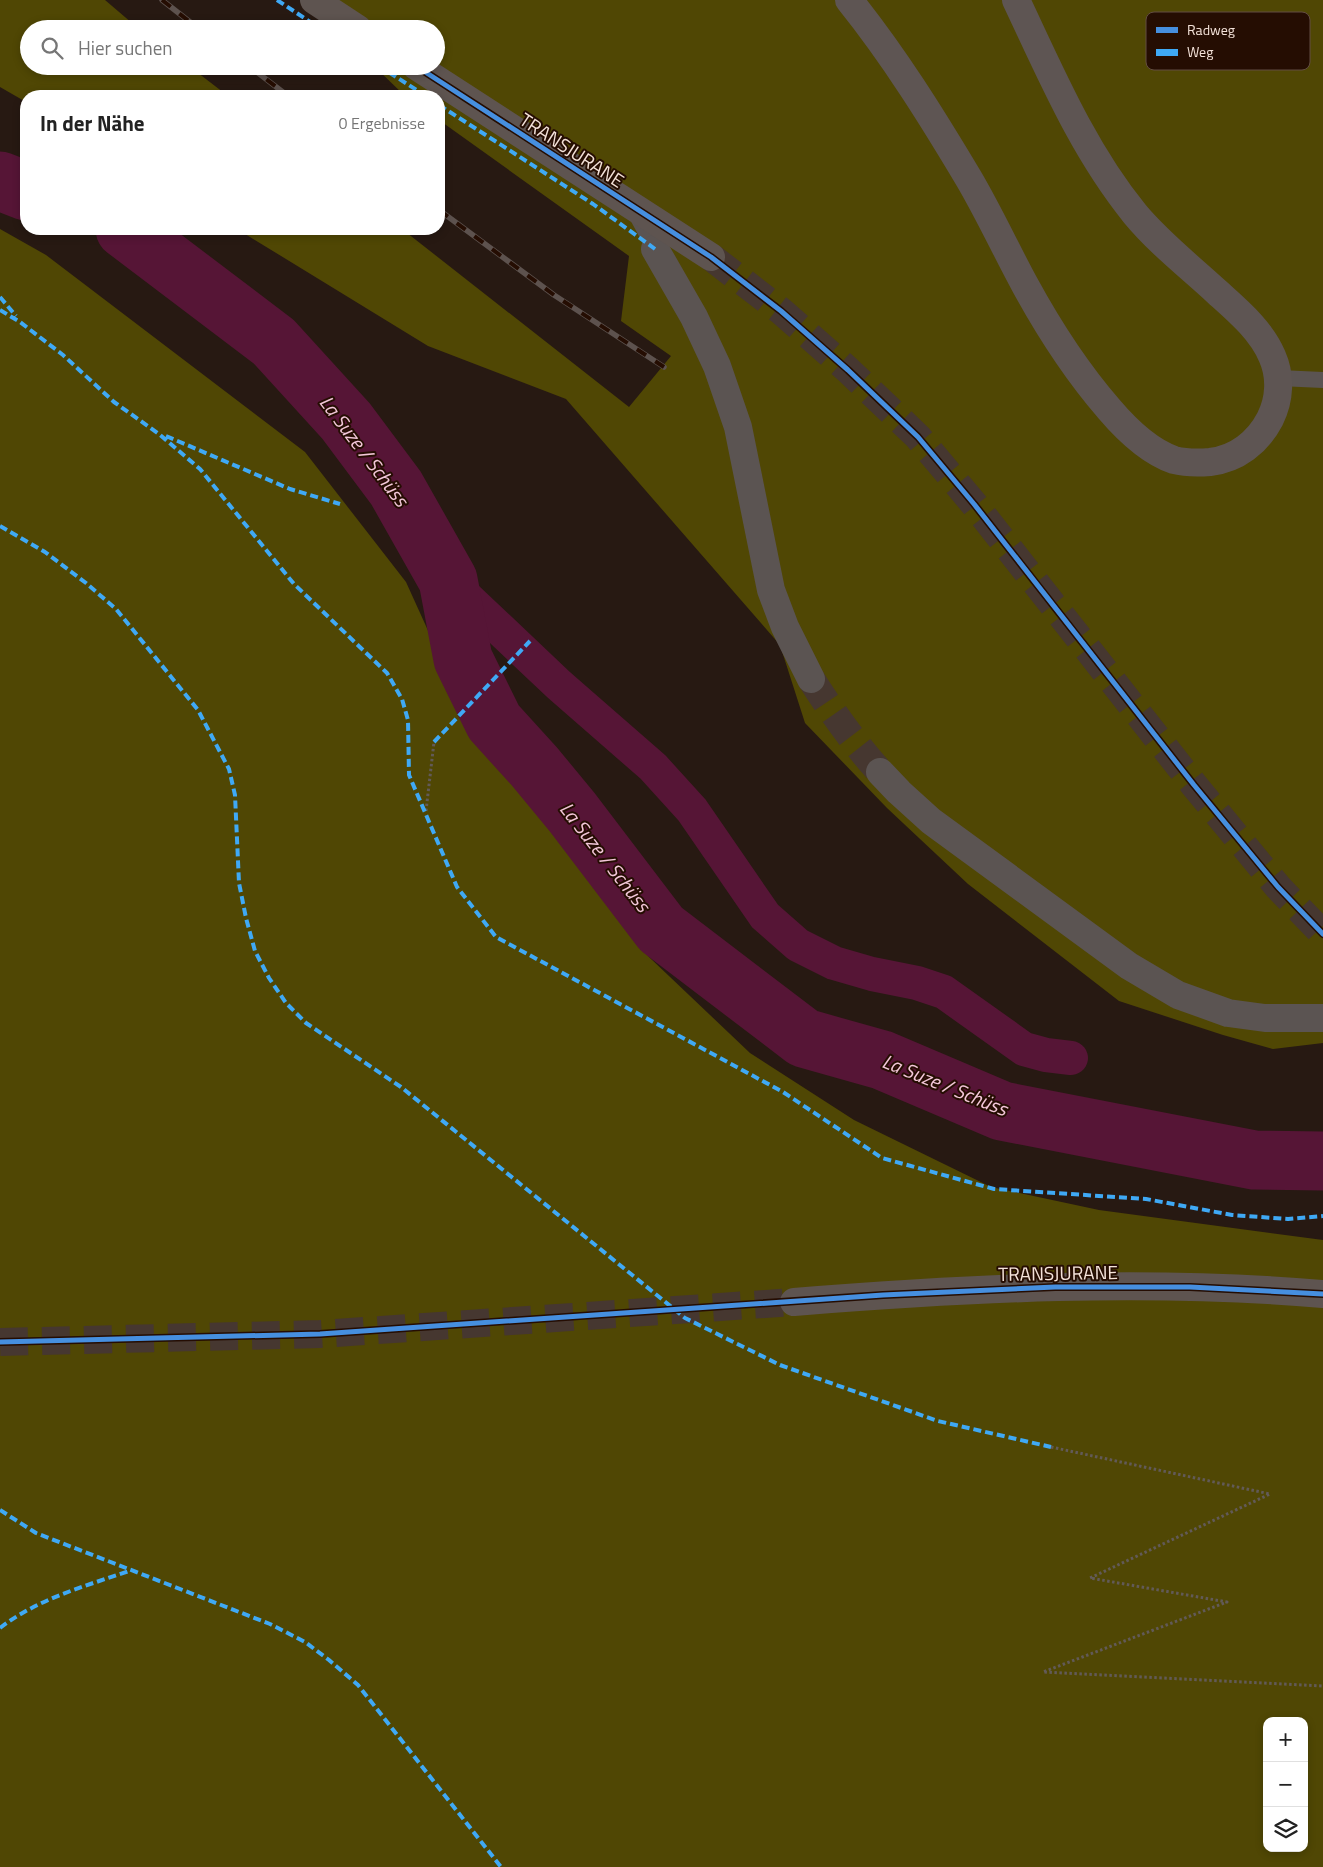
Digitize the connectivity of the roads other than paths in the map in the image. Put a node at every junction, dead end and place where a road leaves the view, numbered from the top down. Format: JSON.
{"nodes":[{"id":1,"x":314,"y":0,"type":"edge"},
{"id":2,"x":849,"y":0,"type":"edge"},
{"id":3,"x":1016,"y":0,"type":"edge"},
{"id":4,"x":344,"y":20,"type":"edge"},
{"id":5,"x":430,"y":75,"type":"edge"},
{"id":6,"x":632,"y":207,"type":"junction"},
{"id":7,"x":655,"y":249,"type":"joint"},
{"id":8,"x":712,"y":257,"type":"tunnel mouth"},
{"id":9,"x":1278,"y":378,"type":"junction"},
{"id":10,"x":1323,"y":380,"type":"edge"},
{"id":11,"x":811,"y":679,"type":"tunnel mouth"},
{"id":12,"x":880,"y":772,"type":"tunnel mouth"},
{"id":13,"x":1323,"y":1018,"type":"edge"},
{"id":14,"x":1323,"y":1294,"type":"edge"},
{"id":15,"x":794,"y":1302,"type":"tunnel mouth"}],
"edges":[{"from":1,"to":4,"type":"main road"},
{"from":2,"to":9,"type":"street"},
{"from":3,"to":9,"type":"street"},
{"from":5,"to":6,"type":"main road","name":"TRANSJURANE"},
{"from":6,"to":7,"type":"lane"},
{"from":6,"to":8,"type":"main road","name":"TRANSJURANE"},
{"from":7,"to":11,"type":"street"},
{"from":9,"to":10,"type":"lane"},
{"from":12,"to":13,"type":"street"},
{"from":14,"to":15,"type":"main road","name":"TRANSJURANE"}]}
